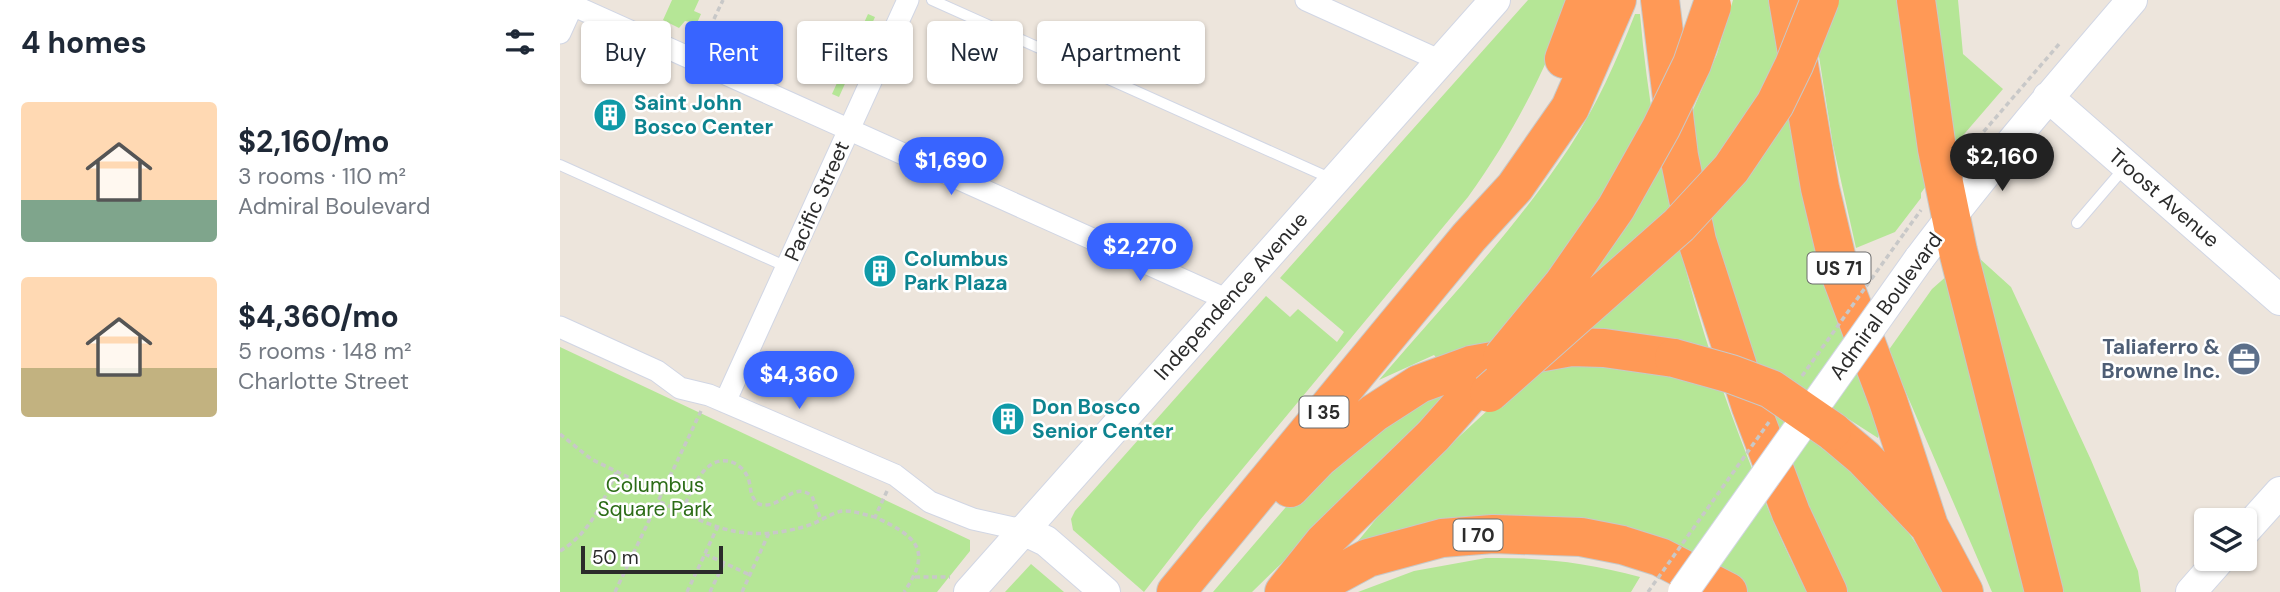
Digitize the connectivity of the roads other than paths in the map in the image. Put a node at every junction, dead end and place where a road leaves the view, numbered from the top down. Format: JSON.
{"nodes":[{"id":1,"x":908,"y":0,"type":"edge"},
{"id":2,"x":932,"y":0,"type":"edge"},
{"id":3,"x":1306,"y":0,"type":"edge"},
{"id":4,"x":1495,"y":0,"type":"edge"},
{"id":5,"x":1586,"y":0,"type":"edge"},
{"id":6,"x":1617,"y":0,"type":"edge"},
{"id":7,"x":1660,"y":0,"type":"edge"},
{"id":8,"x":1788,"y":0,"type":"edge"},
{"id":9,"x":1821,"y":0,"type":"edge"},
{"id":10,"x":1916,"y":0,"type":"edge"},
{"id":11,"x":2132,"y":0,"type":"edge"},
{"id":12,"x":569,"y":2,"type":"edge"},
{"id":13,"x":1712,"y":3,"type":"edge"},
{"id":14,"x":560,"y":33,"type":"edge"},
{"id":15,"x":1441,"y":61,"type":"junction"},
{"id":16,"x":2048,"y":97,"type":"junction"},
{"id":17,"x":850,"y":128,"type":"junction"},
{"id":18,"x":560,"y":165,"type":"edge"},
{"id":19,"x":2126,"y":165,"type":"junction"},
{"id":20,"x":1334,"y":180,"type":"junction"},
{"id":21,"x":1948,"y":197,"type":"junction"},
{"id":22,"x":2077,"y":223,"type":"dead end"},
{"id":23,"x":1469,"y":237,"type":"junction"},
{"id":24,"x":787,"y":267,"type":"junction"},
{"id":25,"x":1228,"y":300,"type":"junction"},
{"id":26,"x":2280,"y":300,"type":"edge"},
{"id":27,"x":560,"y":327,"type":"edge"},
{"id":28,"x":1484,"y":388,"type":"junction"},
{"id":29,"x":715,"y":403,"type":"junction"},
{"id":30,"x":2280,"y":492,"type":"edge"},
{"id":31,"x":2257,"y":518,"type":"edge"},
{"id":32,"x":1929,"y":526,"type":"junction"},
{"id":33,"x":1023,"y":530,"type":"junction"},
{"id":34,"x":2210,"y":571,"type":"edge"},
{"id":35,"x":959,"y":584,"type":"edge"},
{"id":36,"x":1185,"y":591,"type":"edge"},
{"id":37,"x":1105,"y":592,"type":"edge"},
{"id":38,"x":1284,"y":592,"type":"edge"},
{"id":39,"x":1305,"y":592,"type":"edge"},
{"id":40,"x":1683,"y":592,"type":"edge"},
{"id":41,"x":1728,"y":592,"type":"edge"},
{"id":42,"x":1828,"y":592,"type":"edge"},
{"id":43,"x":1964,"y":592,"type":"edge"},
{"id":44,"x":2044,"y":592,"type":"edge"},
{"id":45,"x":2191,"y":592,"type":"edge"}],
"edges":[{"from":1,"to":17,"type":"street","name":"Pacific Street"},
{"from":2,"to":20,"type":"lane"},
{"from":3,"to":15,"type":"street"},
{"from":4,"to":15,"type":"street","name":"Independence Avenue"},
{"from":5,"to":23,"type":"highway"},
{"from":6,"to":23,"type":"highway","number":"I 35"},
{"from":7,"to":42,"type":"highway"},
{"from":8,"to":32,"type":"highway","number":"US 71"},
{"from":9,"to":28,"type":"highway","bridge":true},
{"from":10,"to":21,"type":"highway"},
{"from":11,"to":16,"type":"street","name":"Admiral Boulevard"},
{"from":12,"to":14,"type":"street"},
{"from":12,"to":17,"type":"street"},
{"from":13,"to":28,"type":"highway","bridge":true},
{"from":15,"to":20,"type":"street","name":"Independence Avenue"},
{"from":16,"to":19,"type":"street","name":"Troost Avenue"},
{"from":16,"to":21,"type":"street","name":"Admiral Boulevard"},
{"from":17,"to":24,"type":"street","name":"Pacific Street"},
{"from":17,"to":25,"type":"street"},
{"from":18,"to":24,"type":"lane"},
{"from":19,"to":22,"type":"lane"},
{"from":19,"to":26,"type":"street","name":"Troost Avenue"},
{"from":20,"to":25,"type":"street","name":"Independence Avenue"},
{"from":21,"to":40,"type":"street","name":"Admiral Boulevard","bridge":true},
{"from":21,"to":44,"type":"highway"},
{"from":23,"to":36,"type":"highway","number":"I 35"},
{"from":24,"to":29,"type":"street","name":"Pacific Street"},
{"from":25,"to":33,"type":"street","name":"Independence Avenue"},
{"from":27,"to":29,"type":"street"},
{"from":28,"to":38,"type":"highway"},
{"from":29,"to":33,"type":"street"},
{"from":30,"to":31,"type":"street"},
{"from":32,"to":36,"type":"highway","bridge":true},
{"from":32,"to":43,"type":"highway"},
{"from":33,"to":35,"type":"street","name":"Independence Avenue"},
{"from":33,"to":37,"type":"street"},
{"from":34,"to":45,"type":"street"},
{"from":39,"to":41,"type":"highway","number":"I 70"}]}
